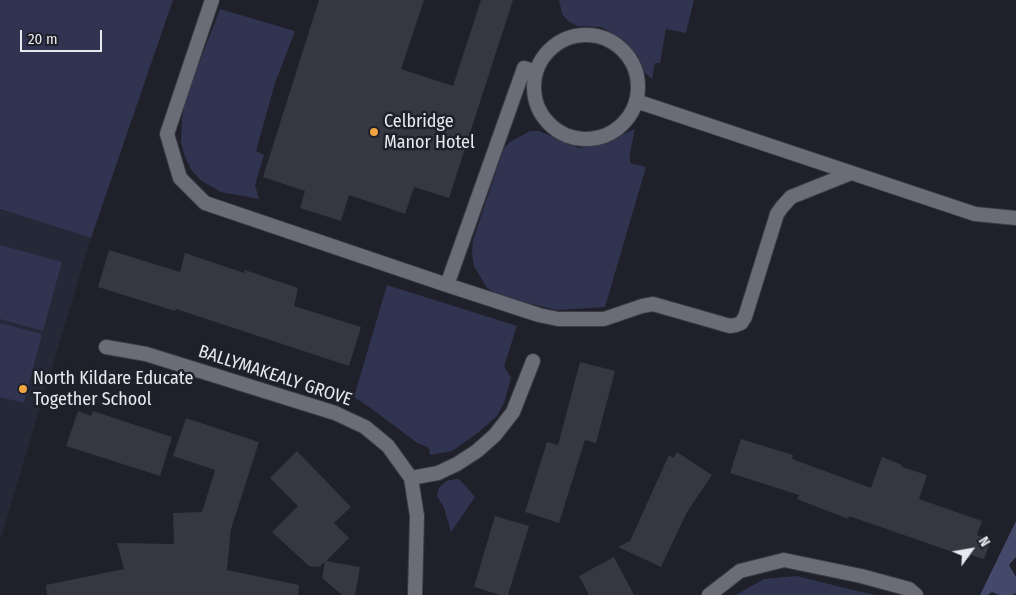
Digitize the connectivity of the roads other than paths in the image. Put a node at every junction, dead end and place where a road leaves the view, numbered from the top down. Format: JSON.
{"nodes":[{"id":1,"x":212,"y":0,"type":"edge"},
{"id":2,"x":536,"y":72,"type":"junction"},
{"id":3,"x":636,"y":100,"type":"junction"},
{"id":4,"x":851,"y":173,"type":"junction"},
{"id":5,"x":1016,"y":218,"type":"edge"},
{"id":6,"x":447,"y":285,"type":"junction"},
{"id":7,"x":106,"y":347,"type":"dead end"},
{"id":8,"x":533,"y":361,"type":"dead end"},
{"id":9,"x":411,"y":478,"type":"junction"},
{"id":10,"x":415,"y":595,"type":"edge"},
{"id":11,"x":709,"y":595,"type":"edge"},
{"id":12,"x":916,"y":595,"type":"edge"}],
"edges":[{"from":1,"to":6,"type":"street"},
{"from":2,"to":3,"type":"street"},
{"from":2,"to":3,"type":"street"},
{"from":2,"to":6,"type":"street"},
{"from":3,"to":4,"type":"street"},
{"from":4,"to":5,"type":"street"},
{"from":4,"to":6,"type":"street"},
{"from":7,"to":9,"type":"street","name":"BALLYMAKEALY GROVE"},
{"from":8,"to":9,"type":"street"},
{"from":9,"to":10,"type":"street","name":"BALLYMAKEALY GROVE"},
{"from":11,"to":12,"type":"street"}]}
